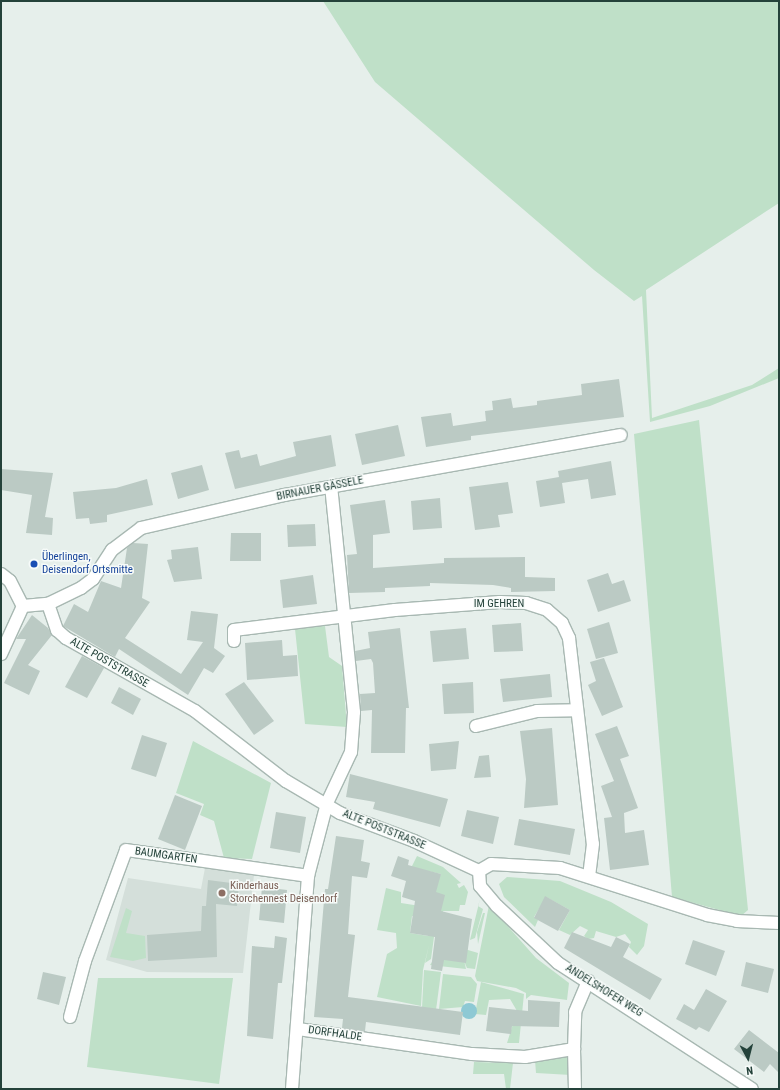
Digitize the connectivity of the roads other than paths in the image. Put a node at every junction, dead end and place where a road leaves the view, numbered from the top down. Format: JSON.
{"nodes":[{"id":1,"x":621,"y":435,"type":"dead end"},
{"id":2,"x":331,"y":487,"type":"junction"},
{"id":3,"x":1,"y":574,"type":"edge"},
{"id":4,"x":48,"y":604,"type":"junction"},
{"id":5,"x":23,"y":606,"type":"junction"},
{"id":6,"x":342,"y":618,"type":"junction"},
{"id":7,"x":234,"y":640,"type":"dead end"},
{"id":8,"x":1,"y":654,"type":"edge"},
{"id":9,"x":576,"y":710,"type":"junction"},
{"id":10,"x":476,"y":726,"type":"dead end"},
{"id":11,"x":327,"y":803,"type":"junction"},
{"id":12,"x":479,"y":871,"type":"junction"},
{"id":13,"x":589,"y":875,"type":"junction"},
{"id":14,"x":308,"y":876,"type":"junction"},
{"id":15,"x":779,"y":923,"type":"edge"},
{"id":16,"x":588,"y":981,"type":"junction"},
{"id":17,"x":70,"y":1017,"type":"dead end"},
{"id":18,"x":298,"y":1029,"type":"junction"},
{"id":19,"x":574,"y":1049,"type":"junction"},
{"id":20,"x":292,"y":1089,"type":"edge"},
{"id":21,"x":575,"y":1089,"type":"edge"},
{"id":22,"x":752,"y":1089,"type":"edge"}],
"edges":[{"from":1,"to":2,"type":"street","name":"BIRNAUER GÄSSELE"},
{"from":2,"to":4,"type":"street","name":"BIRNAUER GÄSSELE"},
{"from":2,"to":6,"type":"street"},
{"from":3,"to":5,"type":"street"},
{"from":4,"to":5,"type":"street"},
{"from":4,"to":11,"type":"street","name":"ALTE POSTSTRASSE"},
{"from":5,"to":8,"type":"street"},
{"from":6,"to":7,"type":"street","name":"IM GEHREN"},
{"from":6,"to":9,"type":"street","name":"IM GEHREN"},
{"from":6,"to":11,"type":"street"},
{"from":9,"to":10,"type":"street"},
{"from":9,"to":13,"type":"street","name":"IM GEHREN"},
{"from":11,"to":12,"type":"street","name":"ALTE POSTSTRASSE"},
{"from":11,"to":14,"type":"street","name":"DORFHALDE"},
{"from":12,"to":13,"type":"street"},
{"from":12,"to":16,"type":"street","name":"ANDELSHOFER WEG"},
{"from":13,"to":15,"type":"street"},
{"from":14,"to":17,"type":"street","name":"BAUMGARTEN"},
{"from":14,"to":18,"type":"street","name":"DORFHALDE"},
{"from":16,"to":19,"type":"street"},
{"from":16,"to":22,"type":"street","name":"ANDELSHOFER WEG"},
{"from":18,"to":19,"type":"street","name":"DORFHALDE"},
{"from":18,"to":20,"type":"street"},
{"from":19,"to":21,"type":"street"}]}
